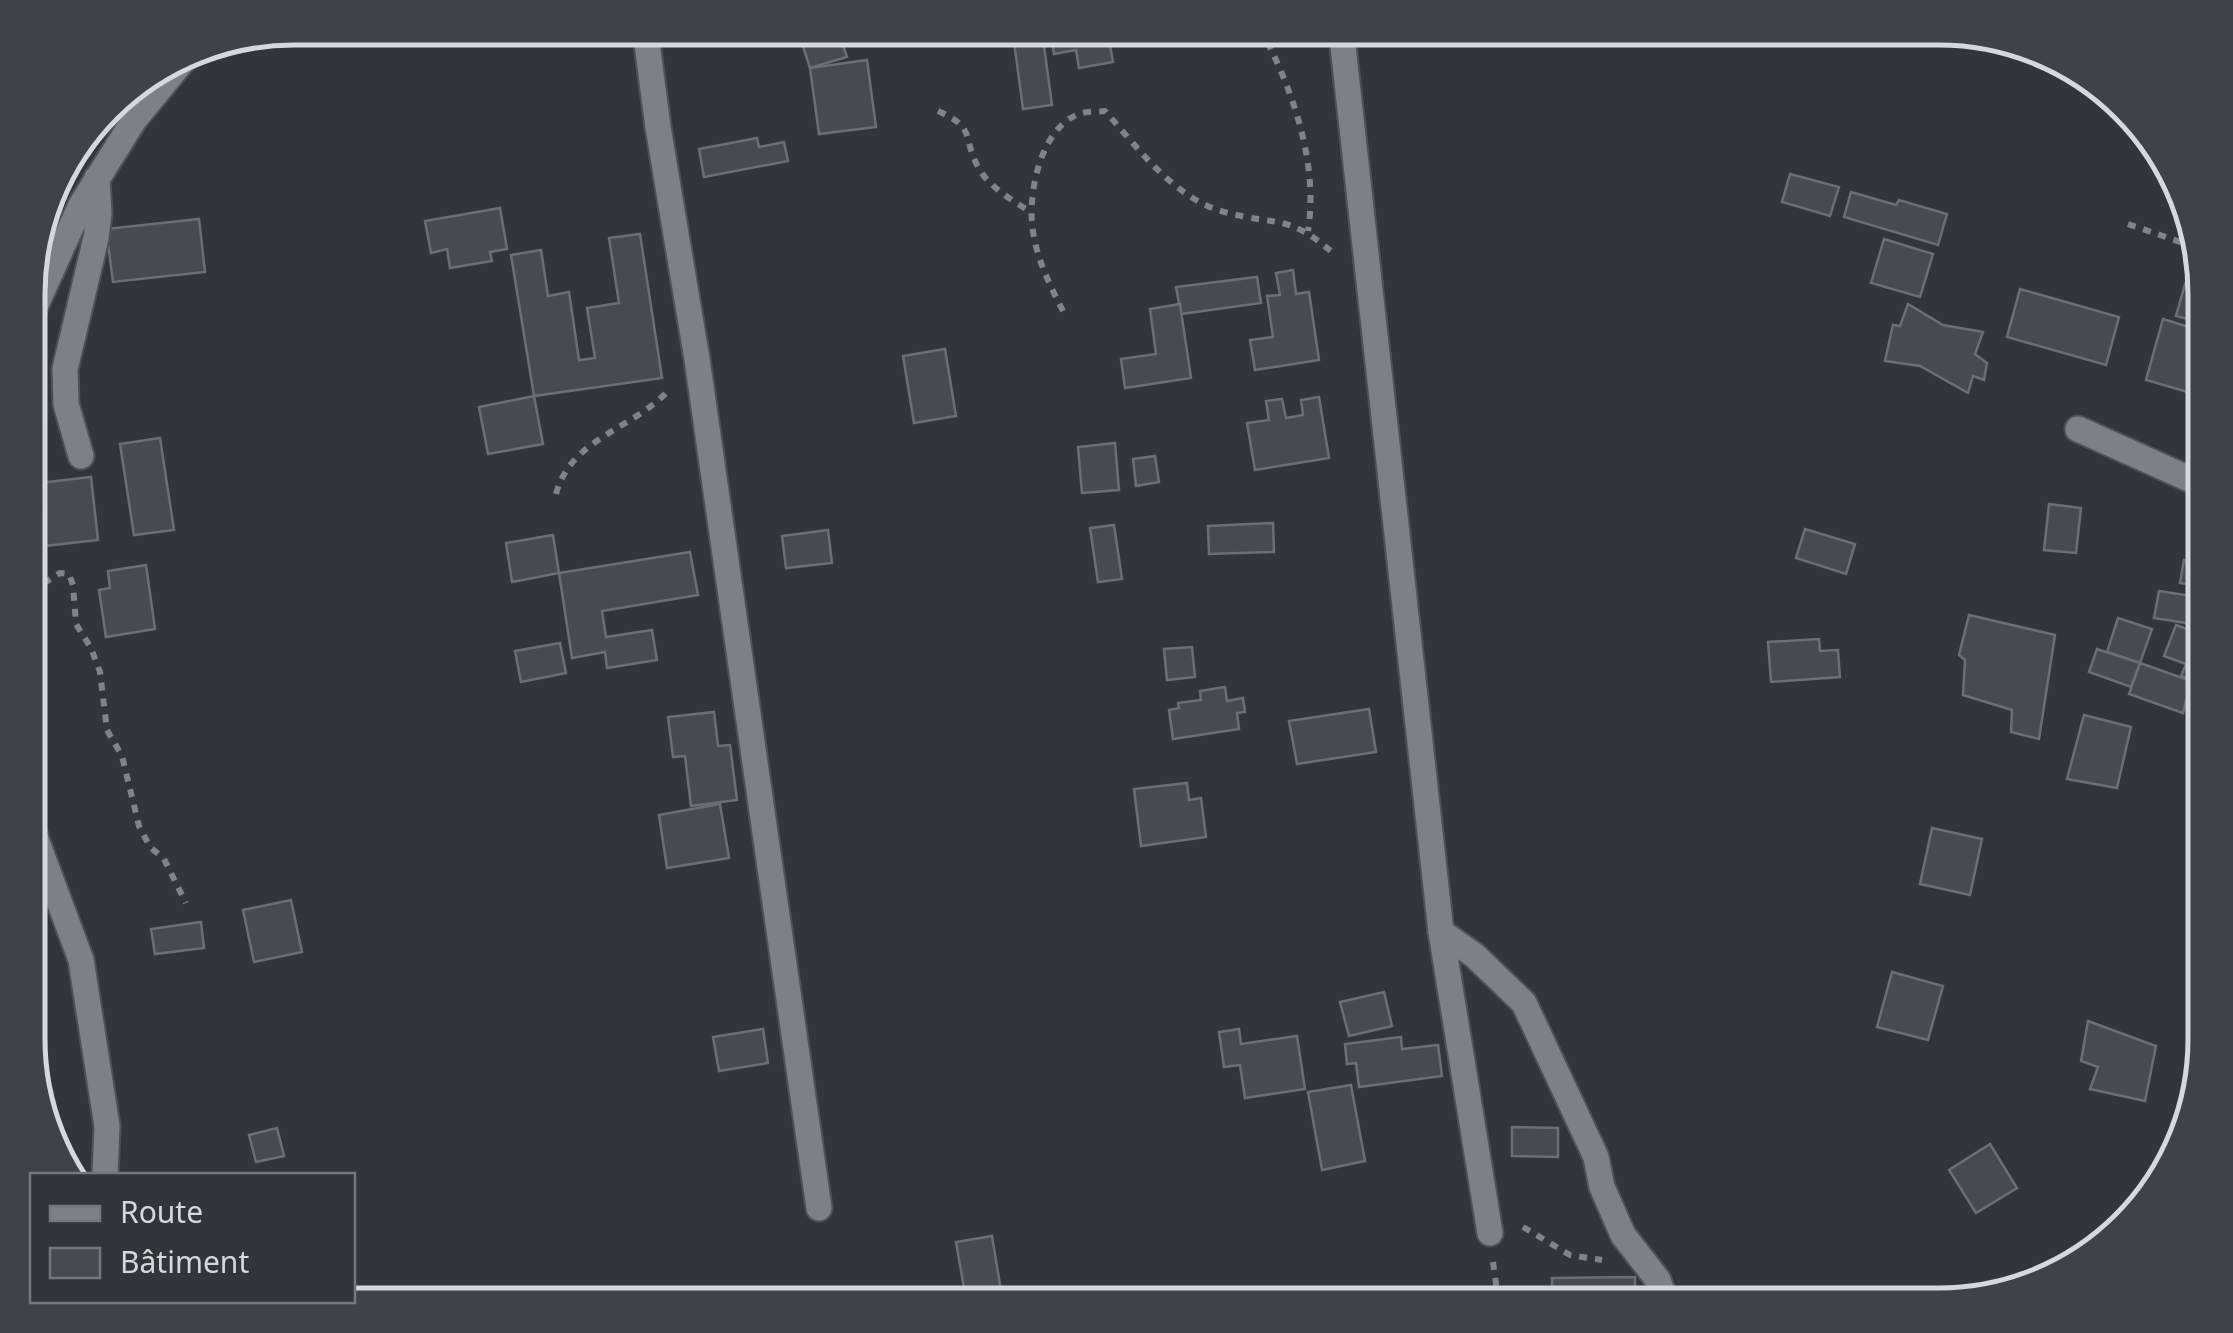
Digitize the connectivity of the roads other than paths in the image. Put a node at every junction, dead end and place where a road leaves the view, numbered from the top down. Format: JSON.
{"nodes":[{"id":1,"x":1343,"y":45,"type":"edge"},
{"id":2,"x":647,"y":46,"type":"edge"},
{"id":3,"x":166,"y":81,"type":"edge"},
{"id":4,"x":98,"y":178,"type":"junction"},
{"id":5,"x":46,"y":284,"type":"edge"},
{"id":6,"x":2078,"y":429,"type":"dead end"},
{"id":7,"x":81,"y":456,"type":"dead end"},
{"id":8,"x":2187,"y":478,"type":"edge"},
{"id":9,"x":45,"y":863,"type":"edge"},
{"id":10,"x":1441,"y":932,"type":"junction"},
{"id":11,"x":105,"y":1173,"type":"edge"},
{"id":12,"x":819,"y":1208,"type":"dead end"},
{"id":13,"x":1490,"y":1233,"type":"road end"},
{"id":14,"x":1661,"y":1287,"type":"edge"}],
"edges":[{"from":1,"to":10,"type":"street"},
{"from":2,"to":12,"type":"street"},
{"from":3,"to":4,"type":"street"},
{"from":4,"to":5,"type":"street"},
{"from":4,"to":7,"type":"street"},
{"from":6,"to":8,"type":"street"},
{"from":9,"to":11,"type":"street"},
{"from":10,"to":13,"type":"street"},
{"from":10,"to":14,"type":"street"}]}
